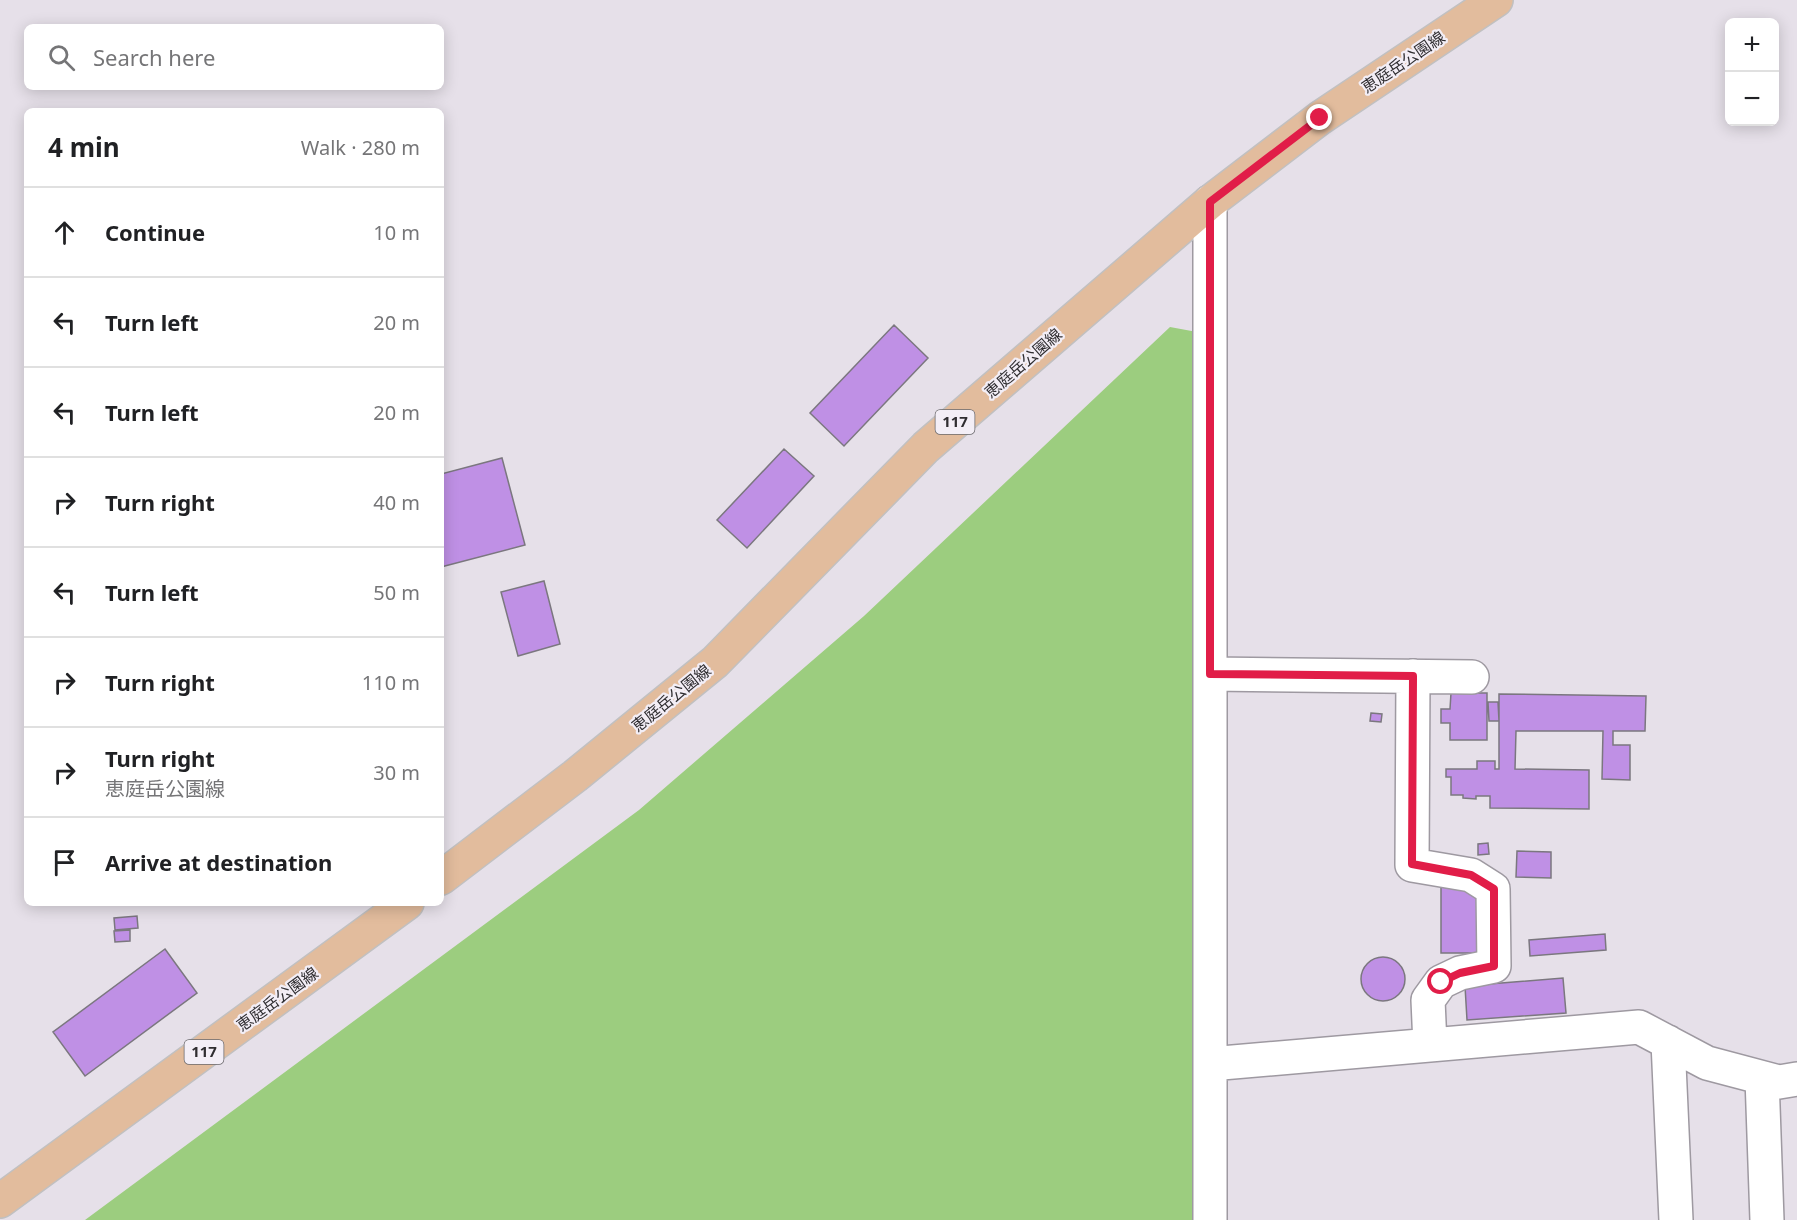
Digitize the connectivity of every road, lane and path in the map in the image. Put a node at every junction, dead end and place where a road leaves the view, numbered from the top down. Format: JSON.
{"nodes":[{"id":1,"x":1496,"y":0,"type":"edge"},
{"id":2,"x":1210,"y":202,"type":"junction"},
{"id":3,"x":1210,"y":674,"type":"junction"},
{"id":4,"x":1413,"y":676,"type":"junction"},
{"id":5,"x":1472,"y":677,"type":"dead end"},
{"id":6,"x":444,"y":876,"type":"edge"},
{"id":7,"x":403,"y":906,"type":"edge"},
{"id":8,"x":1668,"y":1042,"type":"junction"},
{"id":9,"x":1430,"y":1045,"type":"junction"},
{"id":10,"x":1210,"y":1064,"type":"junction"},
{"id":11,"x":1762,"y":1078,"type":"junction"},
{"id":12,"x":1797,"y":1080,"type":"edge"},
{"id":13,"x":0,"y":1201,"type":"edge"},
{"id":14,"x":1210,"y":1220,"type":"edge"},
{"id":15,"x":1676,"y":1220,"type":"edge"},
{"id":16,"x":1767,"y":1220,"type":"edge"}],
"edges":[{"from":1,"to":2,"type":"main road","name":"恵庭岳公園線","number":"117"},
{"from":2,"to":3,"type":"street"},
{"from":2,"to":6,"type":"main road","name":"恵庭岳公園線","number":"117"},
{"from":3,"to":4,"type":"street"},
{"from":3,"to":10,"type":"street"},
{"from":4,"to":5,"type":"street"},
{"from":4,"to":9,"type":"street"},
{"from":7,"to":13,"type":"main road","name":"恵庭岳公園線","number":"117"},
{"from":8,"to":9,"type":"street"},
{"from":8,"to":11,"type":"street"},
{"from":8,"to":15,"type":"street"},
{"from":9,"to":10,"type":"street"},
{"from":10,"to":14,"type":"street"},
{"from":11,"to":12,"type":"street"},
{"from":11,"to":16,"type":"street"}]}
